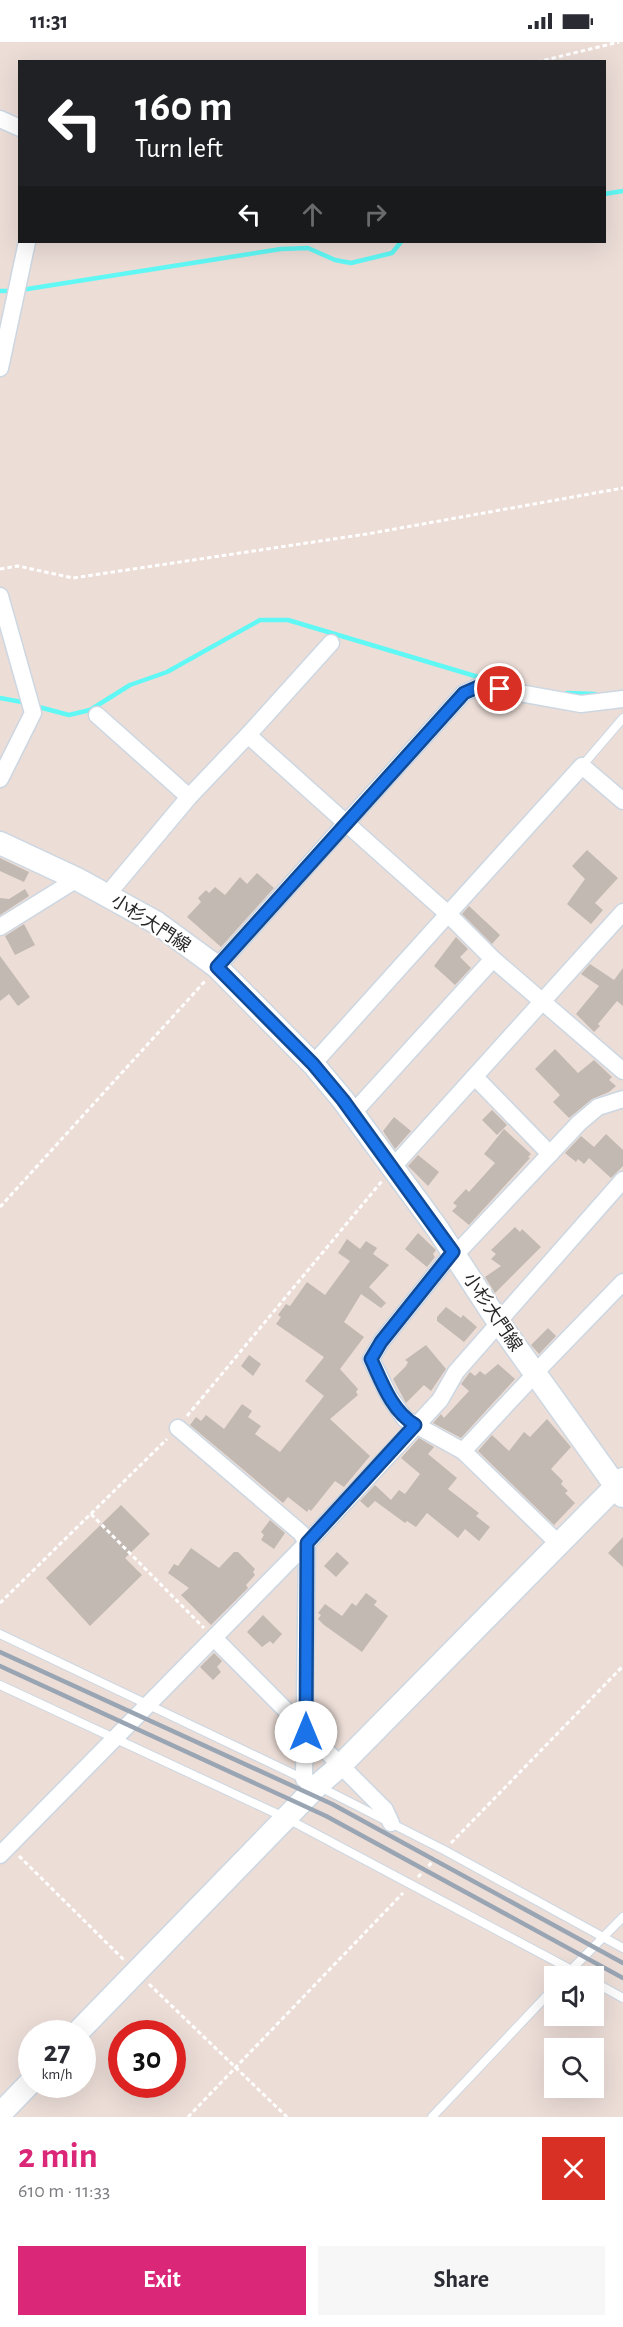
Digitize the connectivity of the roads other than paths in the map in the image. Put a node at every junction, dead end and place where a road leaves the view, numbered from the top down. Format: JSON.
{"nodes":[{"id":1,"x":0,"y":118,"type":"edge"},
{"id":2,"x":18,"y":127,"type":"edge"},
{"id":3,"x":27,"y":243,"type":"edge"},
{"id":4,"x":0,"y":368,"type":"edge"},
{"id":5,"x":0,"y":596,"type":"edge"},
{"id":6,"x":332,"y":643,"type":"dead end"},
{"id":7,"x":623,"y":699,"type":"edge"},
{"id":8,"x":97,"y":714,"type":"dead end"},
{"id":9,"x":623,"y":718,"type":"edge"},
{"id":10,"x":248,"y":735,"type":"junction"},
{"id":11,"x":582,"y":766,"type":"junction"},
{"id":12,"x":0,"y":779,"type":"edge"},
{"id":13,"x":189,"y":798,"type":"junction"},
{"id":14,"x":623,"y":801,"type":"edge"},
{"id":15,"x":346,"y":822,"type":"junction"},
{"id":16,"x":0,"y":843,"type":"edge"},
{"id":17,"x":77,"y":879,"type":"junction"},
{"id":18,"x":107,"y":895,"type":"junction"},
{"id":19,"x":448,"y":914,"type":"junction"},
{"id":20,"x":620,"y":920,"type":"edge"},
{"id":21,"x":0,"y":927,"type":"edge"},
{"id":22,"x":493,"y":959,"type":"junction"},
{"id":23,"x":217,"y":967,"type":"junction"},
{"id":24,"x":542,"y":1003,"type":"junction"},
{"id":25,"x":313,"y":1064,"type":"junction"},
{"id":26,"x":623,"y":1071,"type":"edge"},
{"id":27,"x":475,"y":1077,"type":"junction"},
{"id":28,"x":623,"y":1099,"type":"edge"},
{"id":29,"x":353,"y":1113,"type":"junction"},
{"id":30,"x":550,"y":1154,"type":"junction"},
{"id":31,"x":392,"y":1168,"type":"junction"},
{"id":32,"x":623,"y":1180,"type":"edge"},
{"id":33,"x":454,"y":1253,"type":"junction"},
{"id":34,"x":623,"y":1282,"type":"edge"},
{"id":35,"x":498,"y":1322,"type":"junction"},
{"id":36,"x":535,"y":1373,"type":"junction"},
{"id":37,"x":415,"y":1425,"type":"junction"},
{"id":38,"x":178,"y":1428,"type":"road end"},
{"id":39,"x":462,"y":1450,"type":"junction"},
{"id":40,"x":621,"y":1487,"type":"edge"},
{"id":41,"x":307,"y":1543,"type":"junction"},
{"id":42,"x":559,"y":1544,"type":"junction"},
{"id":43,"x":0,"y":1634,"type":"edge"},
{"id":44,"x":214,"y":1638,"type":"junction"},
{"id":45,"x":0,"y":1685,"type":"edge"},
{"id":46,"x":147,"y":1704,"type":"junction"},
{"id":47,"x":306,"y":1732,"type":"junction"},
{"id":48,"x":114,"y":1737,"type":"junction"},
{"id":49,"x":342,"y":1764,"type":"junction"},
{"id":50,"x":311,"y":1783,"type":"junction"},
{"id":51,"x":286,"y":1818,"type":"junction"},
{"id":52,"x":392,"y":1823,"type":"junction"},
{"id":53,"x":0,"y":1855,"type":"edge"},
{"id":54,"x":623,"y":1917,"type":"edge"},
{"id":55,"x":603,"y":1937,"type":"junction"},
{"id":56,"x":623,"y":1948,"type":"edge"},
{"id":57,"x":564,"y":1966,"type":"edge"},
{"id":58,"x":576,"y":1966,"type":"edge"},
{"id":59,"x":604,"y":1988,"type":"edge"},
{"id":60,"x":623,"y":1998,"type":"edge"},
{"id":61,"x":544,"y":1999,"type":"edge"},
{"id":62,"x":90,"y":2020,"type":"edge"},
{"id":63,"x":18,"y":2095,"type":"edge"},
{"id":64,"x":0,"y":2114,"type":"edge"},
{"id":65,"x":432,"y":2117,"type":"edge"}],
"edges":[{"from":1,"to":2,"type":"street"},
{"from":3,"to":4,"type":"street"},
{"from":5,"to":12,"type":"street"},
{"from":6,"to":10,"type":"street"},
{"from":7,"to":15,"type":"street"},
{"from":8,"to":13,"type":"street"},
{"from":9,"to":11,"type":"lane"},
{"from":10,"to":13,"type":"street"},
{"from":10,"to":15,"type":"street"},
{"from":11,"to":14,"type":"street"},
{"from":11,"to":19,"type":"street"},
{"from":13,"to":18,"type":"street"},
{"from":15,"to":19,"type":"street"},
{"from":15,"to":23,"type":"street"},
{"from":16,"to":17,"type":"main road","name":"小杉大門線"},
{"from":17,"to":18,"type":"main road","name":"小杉大門線"},
{"from":17,"to":21,"type":"street"},
{"from":18,"to":23,"type":"main road","name":"小杉大門線"},
{"from":19,"to":22,"type":"street"},
{"from":19,"to":25,"type":"street"},
{"from":20,"to":24,"type":"street"},
{"from":22,"to":24,"type":"street"},
{"from":22,"to":29,"type":"street"},
{"from":23,"to":25,"type":"main road","name":"小杉大門線"},
{"from":24,"to":26,"type":"street"},
{"from":24,"to":27,"type":"street"},
{"from":25,"to":29,"type":"main road","name":"小杉大門線"},
{"from":27,"to":30,"type":"street"},
{"from":27,"to":31,"type":"street"},
{"from":28,"to":30,"type":"street"},
{"from":29,"to":31,"type":"main road","name":"小杉大門線"},
{"from":30,"to":33,"type":"street"},
{"from":31,"to":33,"type":"main road","name":"小杉大門線"},
{"from":32,"to":35,"type":"street"},
{"from":33,"to":35,"type":"main road","name":"小杉大門線"},
{"from":33,"to":37,"type":"street"},
{"from":34,"to":36,"type":"street"},
{"from":35,"to":36,"type":"main road","name":"小杉大門線"},
{"from":35,"to":37,"type":"street"},
{"from":36,"to":39,"type":"street"},
{"from":36,"to":40,"type":"main road","name":"小杉大門線"},
{"from":37,"to":39,"type":"street"},
{"from":37,"to":41,"type":"street"},
{"from":38,"to":41,"type":"street"},
{"from":39,"to":42,"type":"street"},
{"from":40,"to":42,"type":"main road"},
{"from":41,"to":44,"type":"street"},
{"from":41,"to":47,"type":"street"},
{"from":42,"to":49,"type":"main road"},
{"from":43,"to":46,"type":"lane"},
{"from":44,"to":46,"type":"street"},
{"from":44,"to":47,"type":"street"},
{"from":45,"to":48,"type":"lane"},
{"from":46,"to":48,"type":"street"},
{"from":46,"to":50,"type":"lane"},
{"from":47,"to":49,"type":"street"},
{"from":47,"to":50,"type":"street"},
{"from":48,"to":51,"type":"lane"},
{"from":48,"to":53,"type":"street"},
{"from":49,"to":50,"type":"main road"},
{"from":49,"to":52,"type":"street"},
{"from":50,"to":51,"type":"main road"},
{"from":50,"to":52,"type":"lane"},
{"from":51,"to":57,"type":"lane"},
{"from":51,"to":62,"type":"main road"},
{"from":52,"to":55,"type":"lane"},
{"from":54,"to":55,"type":"lane"},
{"from":55,"to":56,"type":"lane"},
{"from":55,"to":58,"type":"lane"},
{"from":59,"to":60,"type":"lane"},
{"from":61,"to":65,"type":"lane"},
{"from":63,"to":64,"type":"main road"}]}
